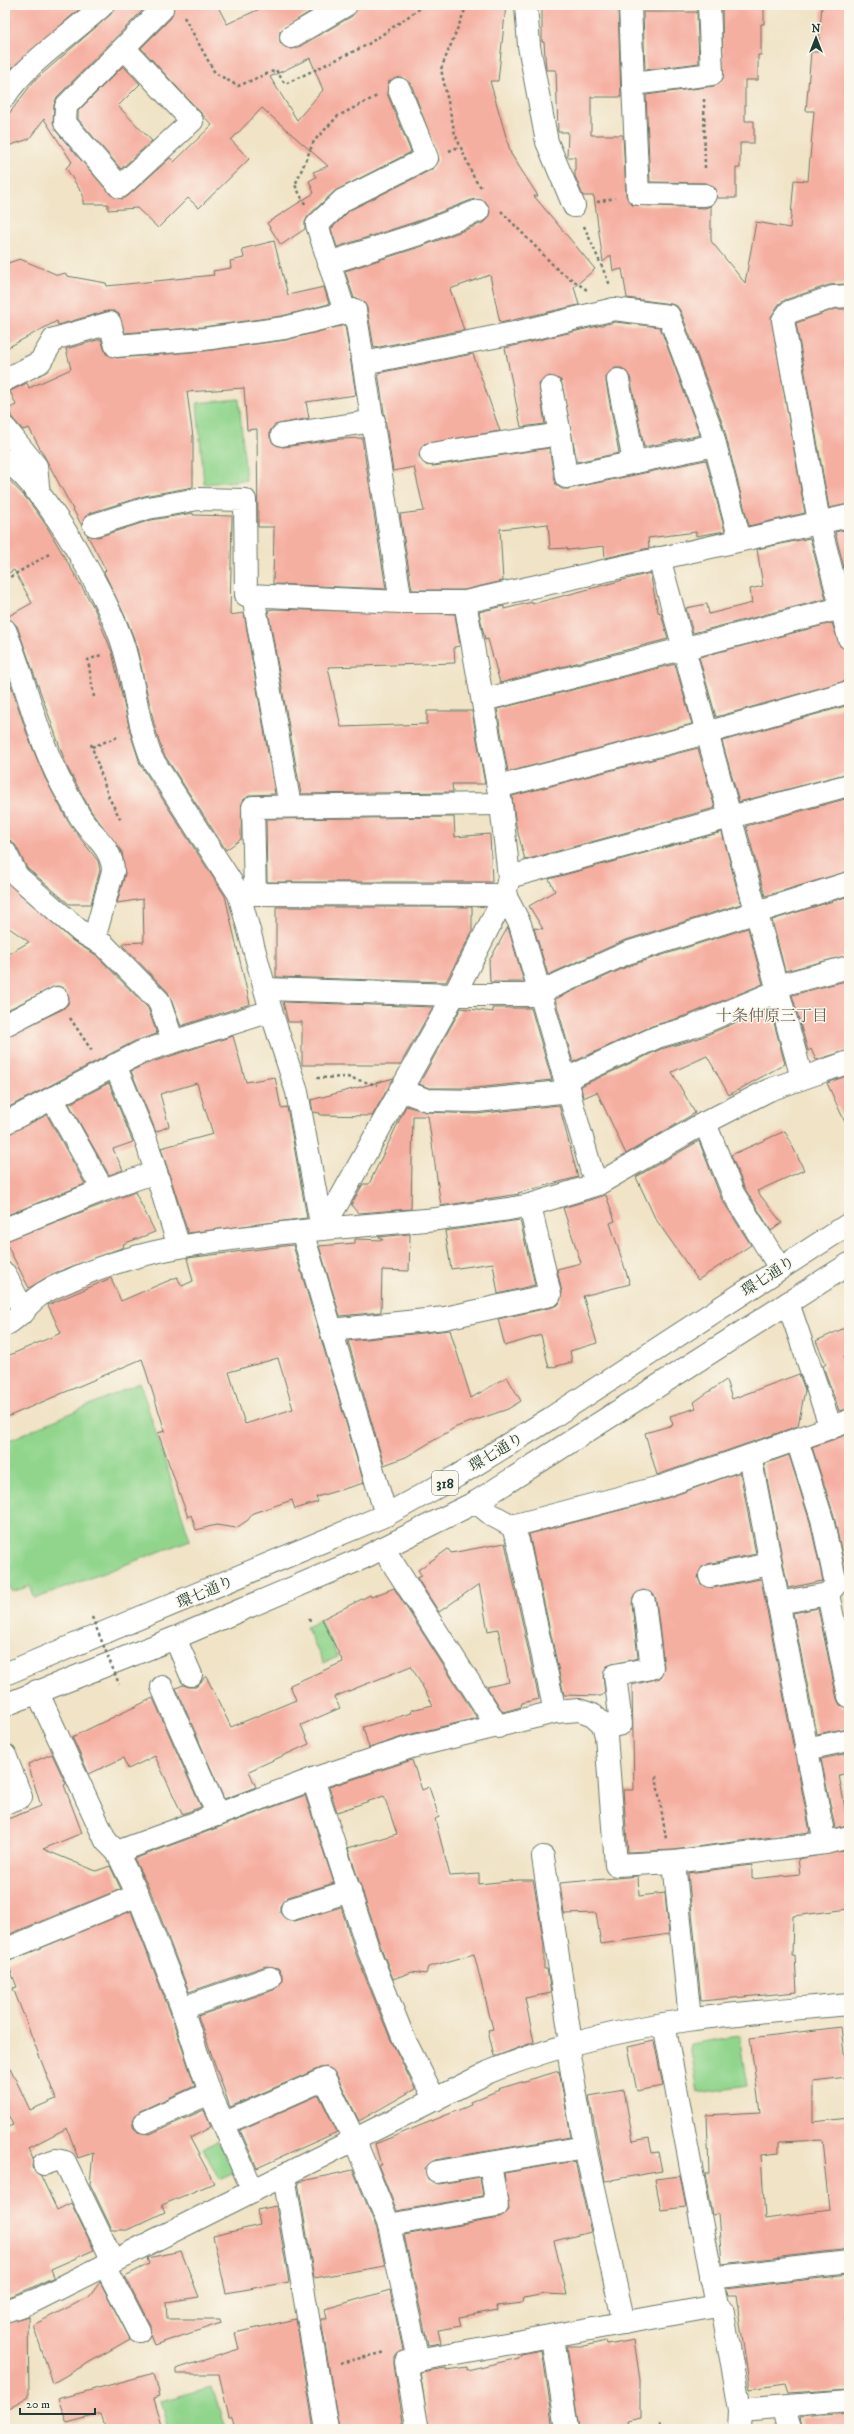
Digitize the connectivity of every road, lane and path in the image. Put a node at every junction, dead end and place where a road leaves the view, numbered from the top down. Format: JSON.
{"nodes":[{"id":1,"x":103,"y":5,"type":"edge"},
{"id":2,"x":346,"y":5,"type":"edge"},
{"id":3,"x":425,"y":5,"type":"edge"},
{"id":4,"x":467,"y":5,"type":"edge"},
{"id":5,"x":526,"y":5,"type":"edge"},
{"id":6,"x":630,"y":5,"type":"edge"},
{"id":7,"x":709,"y":5,"type":"edge"},
{"id":8,"x":172,"y":9,"type":"edge"},
{"id":9,"x":291,"y":37,"type":"dead end"},
{"id":10,"x":124,"y":48,"type":"junction"},
{"id":11,"x":704,"y":76,"type":"junction"},
{"id":12,"x":633,"y":84,"type":"junction"},
{"id":13,"x":392,"y":92,"type":"joint"},
{"id":14,"x":5,"y":96,"type":"edge"},
{"id":15,"x":483,"y":190,"type":"dead end"},
{"id":16,"x":638,"y":194,"type":"junction"},
{"id":17,"x":705,"y":195,"type":"joint"},
{"id":18,"x":574,"y":206,"type":"junction"},
{"id":19,"x":487,"y":208,"type":"joint"},
{"id":20,"x":317,"y":226,"type":"junction"},
{"id":21,"x":329,"y":263,"type":"junction"},
{"id":22,"x":849,"y":296,"type":"edge"},
{"id":23,"x":617,"y":309,"type":"junction"},
{"id":24,"x":345,"y":312,"type":"junction"},
{"id":25,"x":364,"y":362,"type":"junction"},
{"id":26,"x":5,"y":380,"type":"edge"},
{"id":27,"x":618,"y":380,"type":"dead end"},
{"id":28,"x":551,"y":388,"type":"dead end"},
{"id":29,"x":374,"y":422,"type":"junction"},
{"id":30,"x":5,"y":428,"type":"edge"},
{"id":31,"x":560,"y":434,"type":"junction"},
{"id":32,"x":282,"y":435,"type":"dead end"},
{"id":33,"x":715,"y":445,"type":"junction"},
{"id":34,"x":431,"y":454,"type":"dead end"},
{"id":35,"x":5,"y":460,"type":"edge"},
{"id":36,"x":634,"y":462,"type":"junction"},
{"id":37,"x":39,"y":495,"type":"junction"},
{"id":38,"x":849,"y":516,"type":"edge"},
{"id":39,"x":819,"y":522,"type":"junction"},
{"id":40,"x":94,"y":525,"type":"dead end"},
{"id":41,"x":740,"y":540,"type":"junction"},
{"id":42,"x":54,"y":551,"type":"dead end"},
{"id":43,"x":659,"y":558,"type":"junction"},
{"id":44,"x":5,"y":580,"type":"edge"},
{"id":45,"x":253,"y":595,"type":"junction"},
{"id":46,"x":401,"y":602,"type":"junction"},
{"id":47,"x":465,"y":602,"type":"junction"},
{"id":48,"x":845,"y":607,"type":"edge"},
{"id":49,"x":5,"y":630,"type":"edge"},
{"id":50,"x":849,"y":638,"type":"edge"},
{"id":51,"x":684,"y":648,"type":"junction"},
{"id":52,"x":88,"y":660,"type":"dead end"},
{"id":53,"x":849,"y":692,"type":"edge"},
{"id":54,"x":94,"y":697,"type":"dead end"},
{"id":55,"x":483,"y":700,"type":"junction"},
{"id":56,"x":141,"y":728,"type":"junction"},
{"id":57,"x":706,"y":733,"type":"junction"},
{"id":58,"x":848,"y":786,"type":"edge"},
{"id":59,"x":500,"y":795,"type":"junction"},
{"id":60,"x":290,"y":806,"type":"junction"},
{"id":61,"x":730,"y":817,"type":"junction"},
{"id":62,"x":121,"y":820,"type":"dead end"},
{"id":63,"x":5,"y":852,"type":"edge"},
{"id":64,"x":849,"y":883,"type":"edge"},
{"id":65,"x":507,"y":886,"type":"junction"},
{"id":66,"x":247,"y":894,"type":"junction"},
{"id":67,"x":757,"y":913,"type":"junction"},
{"id":68,"x":94,"y":939,"type":"junction"},
{"id":69,"x":849,"y":967,"type":"edge"},
{"id":70,"x":265,"y":989,"type":"junction"},
{"id":71,"x":778,"y":989,"type":"junction"},
{"id":72,"x":540,"y":992,"type":"junction"},
{"id":73,"x":454,"y":995,"type":"junction"},
{"id":74,"x":57,"y":998,"type":"joint"},
{"id":75,"x":271,"y":1012,"type":"junction"},
{"id":76,"x":5,"y":1025,"type":"edge"},
{"id":77,"x":173,"y":1042,"type":"junction"},
{"id":78,"x":849,"y":1062,"type":"edge"},
{"id":79,"x":110,"y":1068,"type":"junction"},
{"id":80,"x":293,"y":1078,"type":"junction"},
{"id":81,"x":802,"y":1078,"type":"junction"},
{"id":82,"x":568,"y":1085,"type":"junction"},
{"id":83,"x":399,"y":1091,"type":"junction"},
{"id":84,"x":52,"y":1098,"type":"junction"},
{"id":85,"x":5,"y":1123,"type":"edge"},
{"id":86,"x":705,"y":1123,"type":"junction"},
{"id":87,"x":156,"y":1172,"type":"junction"},
{"id":88,"x":598,"y":1184,"type":"junction"},
{"id":89,"x":102,"y":1190,"type":"junction"},
{"id":90,"x":530,"y":1205,"type":"junction"},
{"id":91,"x":849,"y":1224,"type":"edge"},
{"id":92,"x":5,"y":1229,"type":"edge"},
{"id":93,"x":312,"y":1230,"type":"junction"},
{"id":94,"x":179,"y":1247,"type":"junction"},
{"id":95,"x":849,"y":1264,"type":"edge"},
{"id":96,"x":780,"y":1268,"type":"junction"},
{"id":97,"x":5,"y":1274,"type":"edge"},
{"id":98,"x":788,"y":1303,"type":"junction"},
{"id":99,"x":24,"y":1312,"type":"junction"},
{"id":100,"x":5,"y":1325,"type":"edge"},
{"id":101,"x":331,"y":1330,"type":"junction"},
{"id":102,"x":840,"y":1424,"type":"edge"},
{"id":103,"x":797,"y":1440,"type":"junction"},
{"id":104,"x":750,"y":1456,"type":"junction"},
{"id":105,"x":476,"y":1502,"type":"junction"},
{"id":106,"x":386,"y":1515,"type":"junction"},
{"id":107,"x":512,"y":1526,"type":"junction"},
{"id":108,"x":383,"y":1548,"type":"junction"},
{"id":109,"x":771,"y":1564,"type":"junction"},
{"id":110,"x":710,"y":1576,"type":"dead end"},
{"id":111,"x":828,"y":1594,"type":"junction"},
{"id":112,"x":644,"y":1602,"type":"dead end"},
{"id":113,"x":778,"y":1603,"type":"junction"},
{"id":114,"x":92,"y":1617,"type":"dead end"},
{"id":115,"x":309,"y":1619,"type":"dead end"},
{"id":116,"x":311,"y":1624,"type":"dead end"},
{"id":117,"x":175,"y":1638,"type":"junction"},
{"id":118,"x":5,"y":1674,"type":"edge"},
{"id":119,"x":191,"y":1675,"type":"dead end"},
{"id":120,"x":119,"y":1684,"type":"dead end"},
{"id":121,"x":162,"y":1687,"type":"dead end"},
{"id":122,"x":37,"y":1691,"type":"junction"},
{"id":123,"x":849,"y":1696,"type":"edge"},
{"id":124,"x":5,"y":1705,"type":"edge"},
{"id":125,"x":555,"y":1712,"type":"junction"},
{"id":126,"x":498,"y":1727,"type":"junction"},
{"id":127,"x":604,"y":1728,"type":"junction"},
{"id":128,"x":849,"y":1740,"type":"edge"},
{"id":129,"x":806,"y":1749,"type":"junction"},
{"id":130,"x":5,"y":1755,"type":"edge"},
{"id":131,"x":656,"y":1776,"type":"dead end"},
{"id":132,"x":313,"y":1780,"type":"junction"},
{"id":133,"x":5,"y":1803,"type":"edge"},
{"id":134,"x":218,"y":1815,"type":"junction"},
{"id":135,"x":849,"y":1838,"type":"edge"},
{"id":136,"x":824,"y":1843,"type":"junction"},
{"id":137,"x":117,"y":1852,"type":"junction"},
{"id":138,"x":543,"y":1857,"type":"dead end"},
{"id":139,"x":672,"y":1862,"type":"junction"},
{"id":140,"x":350,"y":1892,"type":"junction"},
{"id":141,"x":138,"y":1895,"type":"junction"},
{"id":142,"x":292,"y":1909,"type":"dead end"},
{"id":143,"x":5,"y":1950,"type":"edge"},
{"id":144,"x":270,"y":1978,"type":"dead end"},
{"id":145,"x":849,"y":2004,"type":"edge"},
{"id":146,"x":182,"y":2008,"type":"junction"},
{"id":147,"x":690,"y":2019,"type":"junction"},
{"id":148,"x":664,"y":2024,"type":"junction"},
{"id":149,"x":569,"y":2044,"type":"junction"},
{"id":150,"x":210,"y":2093,"type":"junction"},
{"id":151,"x":435,"y":2100,"type":"junction"},
{"id":152,"x":145,"y":2122,"type":"dead end"},
{"id":153,"x":225,"y":2123,"type":"junction"},
{"id":154,"x":355,"y":2140,"type":"junction"},
{"id":155,"x":585,"y":2147,"type":"junction"},
{"id":156,"x":44,"y":2164,"type":"dead end"},
{"id":157,"x":490,"y":2164,"type":"junction"},
{"id":158,"x":437,"y":2172,"type":"dead end"},
{"id":159,"x":284,"y":2176,"type":"junction"},
{"id":160,"x":253,"y":2191,"type":"junction"},
{"id":161,"x":389,"y":2225,"type":"junction"},
{"id":162,"x":849,"y":2262,"type":"edge"},
{"id":163,"x":109,"y":2263,"type":"junction"},
{"id":164,"x":711,"y":2278,"type":"junction"},
{"id":165,"x":717,"y":2306,"type":"junction"},
{"id":166,"x":5,"y":2311,"type":"edge"},
{"id":167,"x":624,"y":2323,"type":"junction"},
{"id":168,"x":139,"y":2332,"type":"dead end"},
{"id":169,"x":546,"y":2337,"type":"junction"},
{"id":170,"x":412,"y":2361,"type":"junction"},
{"id":171,"x":318,"y":2368,"type":"junction"},
{"id":172,"x":849,"y":2401,"type":"edge"},
{"id":173,"x":783,"y":2407,"type":"junction"},
{"id":174,"x":739,"y":2419,"type":"edge"},
{"id":175,"x":660,"y":2421,"type":"dead end"},
{"id":176,"x":327,"y":2429,"type":"edge"},
{"id":177,"x":416,"y":2429,"type":"edge"},
{"id":178,"x":567,"y":2429,"type":"edge"},
{"id":179,"x":661,"y":2429,"type":"edge"},
{"id":180,"x":790,"y":2429,"type":"edge"}],
"edges":[{"from":1,"to":14,"type":"street"},
{"from":2,"to":9,"type":"street"},
{"from":3,"to":8,"type":"path"},
{"from":4,"to":15,"type":"path"},
{"from":5,"to":18,"type":"street"},
{"from":6,"to":12,"type":"street"},
{"from":7,"to":11,"type":"street"},
{"from":8,"to":10,"type":"street"},
{"from":10,"to":10,"type":"street"},
{"from":11,"to":12,"type":"street"},
{"from":11,"to":17,"type":"path"},
{"from":12,"to":16,"type":"street"},
{"from":13,"to":20,"type":"path"},
{"from":13,"to":20,"type":"street"},
{"from":16,"to":17,"type":"street"},
{"from":16,"to":18,"type":"path"},
{"from":18,"to":23,"type":"path"},
{"from":19,"to":21,"type":"street"},
{"from":19,"to":23,"type":"path"},
{"from":20,"to":21,"type":"street"},
{"from":21,"to":24,"type":"street"},
{"from":22,"to":39,"type":"street"},
{"from":23,"to":25,"type":"street"},
{"from":23,"to":33,"type":"street"},
{"from":24,"to":25,"type":"street"},
{"from":24,"to":26,"type":"street"},
{"from":25,"to":29,"type":"street"},
{"from":27,"to":36,"type":"street"},
{"from":28,"to":31,"type":"street"},
{"from":29,"to":32,"type":"street"},
{"from":29,"to":46,"type":"street"},
{"from":30,"to":37,"type":"street"},
{"from":31,"to":34,"type":"street"},
{"from":31,"to":36,"type":"street"},
{"from":33,"to":36,"type":"street"},
{"from":33,"to":41,"type":"street"},
{"from":35,"to":37,"type":"street"},
{"from":37,"to":56,"type":"street"},
{"from":38,"to":39,"type":"street"},
{"from":39,"to":41,"type":"street"},
{"from":39,"to":48,"type":"street"},
{"from":40,"to":45,"type":"street"},
{"from":41,"to":43,"type":"street"},
{"from":42,"to":44,"type":"path"},
{"from":43,"to":47,"type":"street"},
{"from":43,"to":51,"type":"street"},
{"from":45,"to":46,"type":"street"},
{"from":45,"to":60,"type":"street"},
{"from":46,"to":47,"type":"street"},
{"from":47,"to":55,"type":"street"},
{"from":48,"to":50,"type":"street"},
{"from":48,"to":51,"type":"street"},
{"from":49,"to":68,"type":"street"},
{"from":51,"to":55,"type":"street"},
{"from":51,"to":57,"type":"street"},
{"from":52,"to":54,"type":"path"},
{"from":53,"to":57,"type":"street"},
{"from":55,"to":59,"type":"street"},
{"from":56,"to":62,"type":"path"},
{"from":56,"to":66,"type":"street"},
{"from":57,"to":59,"type":"street"},
{"from":57,"to":61,"type":"street"},
{"from":58,"to":61,"type":"street"},
{"from":59,"to":60,"type":"street"},
{"from":59,"to":65,"type":"street"},
{"from":60,"to":66,"type":"street"},
{"from":61,"to":65,"type":"street"},
{"from":61,"to":67,"type":"street"},
{"from":63,"to":68,"type":"street"},
{"from":64,"to":67,"type":"street"},
{"from":65,"to":66,"type":"street"},
{"from":65,"to":72,"type":"street"},
{"from":65,"to":73,"type":"street"},
{"from":66,"to":70,"type":"street"},
{"from":67,"to":71,"type":"street"},
{"from":67,"to":72,"type":"street"},
{"from":68,"to":77,"type":"street"},
{"from":69,"to":71,"type":"street"},
{"from":70,"to":73,"type":"street"},
{"from":70,"to":75,"type":"street"},
{"from":71,"to":81,"type":"street"},
{"from":71,"to":82,"type":"street"},
{"from":72,"to":73,"type":"street"},
{"from":72,"to":82,"type":"street"},
{"from":73,"to":83,"type":"street"},
{"from":74,"to":76,"type":"street"},
{"from":74,"to":79,"type":"path"},
{"from":75,"to":77,"type":"street"},
{"from":75,"to":80,"type":"street"},
{"from":77,"to":79,"type":"street"},
{"from":78,"to":81,"type":"street"},
{"from":79,"to":84,"type":"street"},
{"from":79,"to":87,"type":"street"},
{"from":80,"to":83,"type":"path"},
{"from":80,"to":93,"type":"street"},
{"from":81,"to":86,"type":"street"},
{"from":82,"to":83,"type":"street"},
{"from":82,"to":88,"type":"street"},
{"from":83,"to":93,"type":"street"},
{"from":84,"to":85,"type":"street"},
{"from":84,"to":89,"type":"street"},
{"from":86,"to":88,"type":"street"},
{"from":86,"to":96,"type":"street"},
{"from":87,"to":89,"type":"street"},
{"from":87,"to":94,"type":"street"},
{"from":88,"to":90,"type":"street"},
{"from":89,"to":92,"type":"street"},
{"from":90,"to":93,"type":"street"},
{"from":90,"to":101,"type":"street"},
{"from":91,"to":96,"type":"street","name":"環七通り","number":"318"},
{"from":93,"to":94,"type":"street"},
{"from":93,"to":101,"type":"street"},
{"from":94,"to":99,"type":"street"},
{"from":95,"to":98,"type":"street","name":"環七通り","number":"318"},
{"from":96,"to":106,"type":"street","name":"環七通り","number":"318"},
{"from":97,"to":99,"type":"street"},
{"from":98,"to":102,"type":"street"},
{"from":98,"to":105,"type":"street","name":"環七通り","number":"318"},
{"from":99,"to":100,"type":"street"},
{"from":101,"to":106,"type":"street"},
{"from":102,"to":103,"type":"street"},
{"from":103,"to":104,"type":"street"},
{"from":103,"to":111,"type":"street"},
{"from":104,"to":107,"type":"street"},
{"from":104,"to":109,"type":"street"},
{"from":105,"to":107,"type":"street"},
{"from":105,"to":108,"type":"street","name":"環七通り","number":"318"},
{"from":106,"to":118,"type":"street","name":"環七通り","number":"318"},
{"from":107,"to":125,"type":"street"},
{"from":108,"to":117,"type":"street","name":"環七通り","number":"318"},
{"from":108,"to":126,"type":"street"},
{"from":109,"to":110,"type":"street"},
{"from":109,"to":113,"type":"street"},
{"from":111,"to":113,"type":"street"},
{"from":111,"to":123,"type":"street"},
{"from":112,"to":127,"type":"street"},
{"from":113,"to":129,"type":"street"},
{"from":114,"to":120,"type":"path","bridge":true},
{"from":115,"to":116,"type":"path"},
{"from":117,"to":119,"type":"street"},
{"from":117,"to":122,"type":"street","name":"環七通り","number":"318"},
{"from":121,"to":134,"type":"street"},
{"from":122,"to":124,"type":"street","name":"環七通り","number":"318"},
{"from":122,"to":137,"type":"street"},
{"from":125,"to":126,"type":"street"},
{"from":125,"to":127,"type":"street"},
{"from":126,"to":132,"type":"street"},
{"from":127,"to":139,"type":"street"},
{"from":128,"to":129,"type":"street"},
{"from":129,"to":136,"type":"street"},
{"from":130,"to":133,"type":"street"},
{"from":131,"to":139,"type":"path"},
{"from":132,"to":134,"type":"street"},
{"from":132,"to":140,"type":"street"},
{"from":134,"to":137,"type":"street"},
{"from":135,"to":136,"type":"street"},
{"from":136,"to":139,"type":"street"},
{"from":137,"to":141,"type":"street"},
{"from":138,"to":149,"type":"street"},
{"from":139,"to":147,"type":"street"},
{"from":140,"to":142,"type":"street"},
{"from":140,"to":151,"type":"street"},
{"from":141,"to":143,"type":"street"},
{"from":141,"to":146,"type":"street"},
{"from":144,"to":146,"type":"street"},
{"from":145,"to":147,"type":"street"},
{"from":146,"to":150,"type":"street"},
{"from":147,"to":148,"type":"street"},
{"from":148,"to":149,"type":"street"},
{"from":148,"to":164,"type":"street"},
{"from":149,"to":151,"type":"street"},
{"from":149,"to":155,"type":"street"},
{"from":150,"to":152,"type":"street"},
{"from":150,"to":153,"type":"street"},
{"from":151,"to":154,"type":"street"},
{"from":153,"to":154,"type":"street"},
{"from":153,"to":160,"type":"street"},
{"from":154,"to":159,"type":"street"},
{"from":154,"to":161,"type":"street"},
{"from":155,"to":157,"type":"street"},
{"from":155,"to":167,"type":"street"},
{"from":156,"to":163,"type":"street"},
{"from":157,"to":158,"type":"street"},
{"from":157,"to":161,"type":"street"},
{"from":159,"to":160,"type":"street"},
{"from":159,"to":171,"type":"street"},
{"from":160,"to":163,"type":"street"},
{"from":161,"to":170,"type":"street"},
{"from":162,"to":164,"type":"street"},
{"from":163,"to":166,"type":"street"},
{"from":163,"to":168,"type":"street"},
{"from":164,"to":165,"type":"street"},
{"from":165,"to":167,"type":"street"},
{"from":165,"to":174,"type":"street"},
{"from":167,"to":169,"type":"street"},
{"from":169,"to":170,"type":"street"},
{"from":169,"to":178,"type":"street"},
{"from":170,"to":171,"type":"path"},
{"from":170,"to":177,"type":"street"},
{"from":171,"to":176,"type":"street"},
{"from":172,"to":173,"type":"street"},
{"from":173,"to":174,"type":"street"},
{"from":173,"to":180,"type":"street"},
{"from":175,"to":179,"type":"path"}]}
